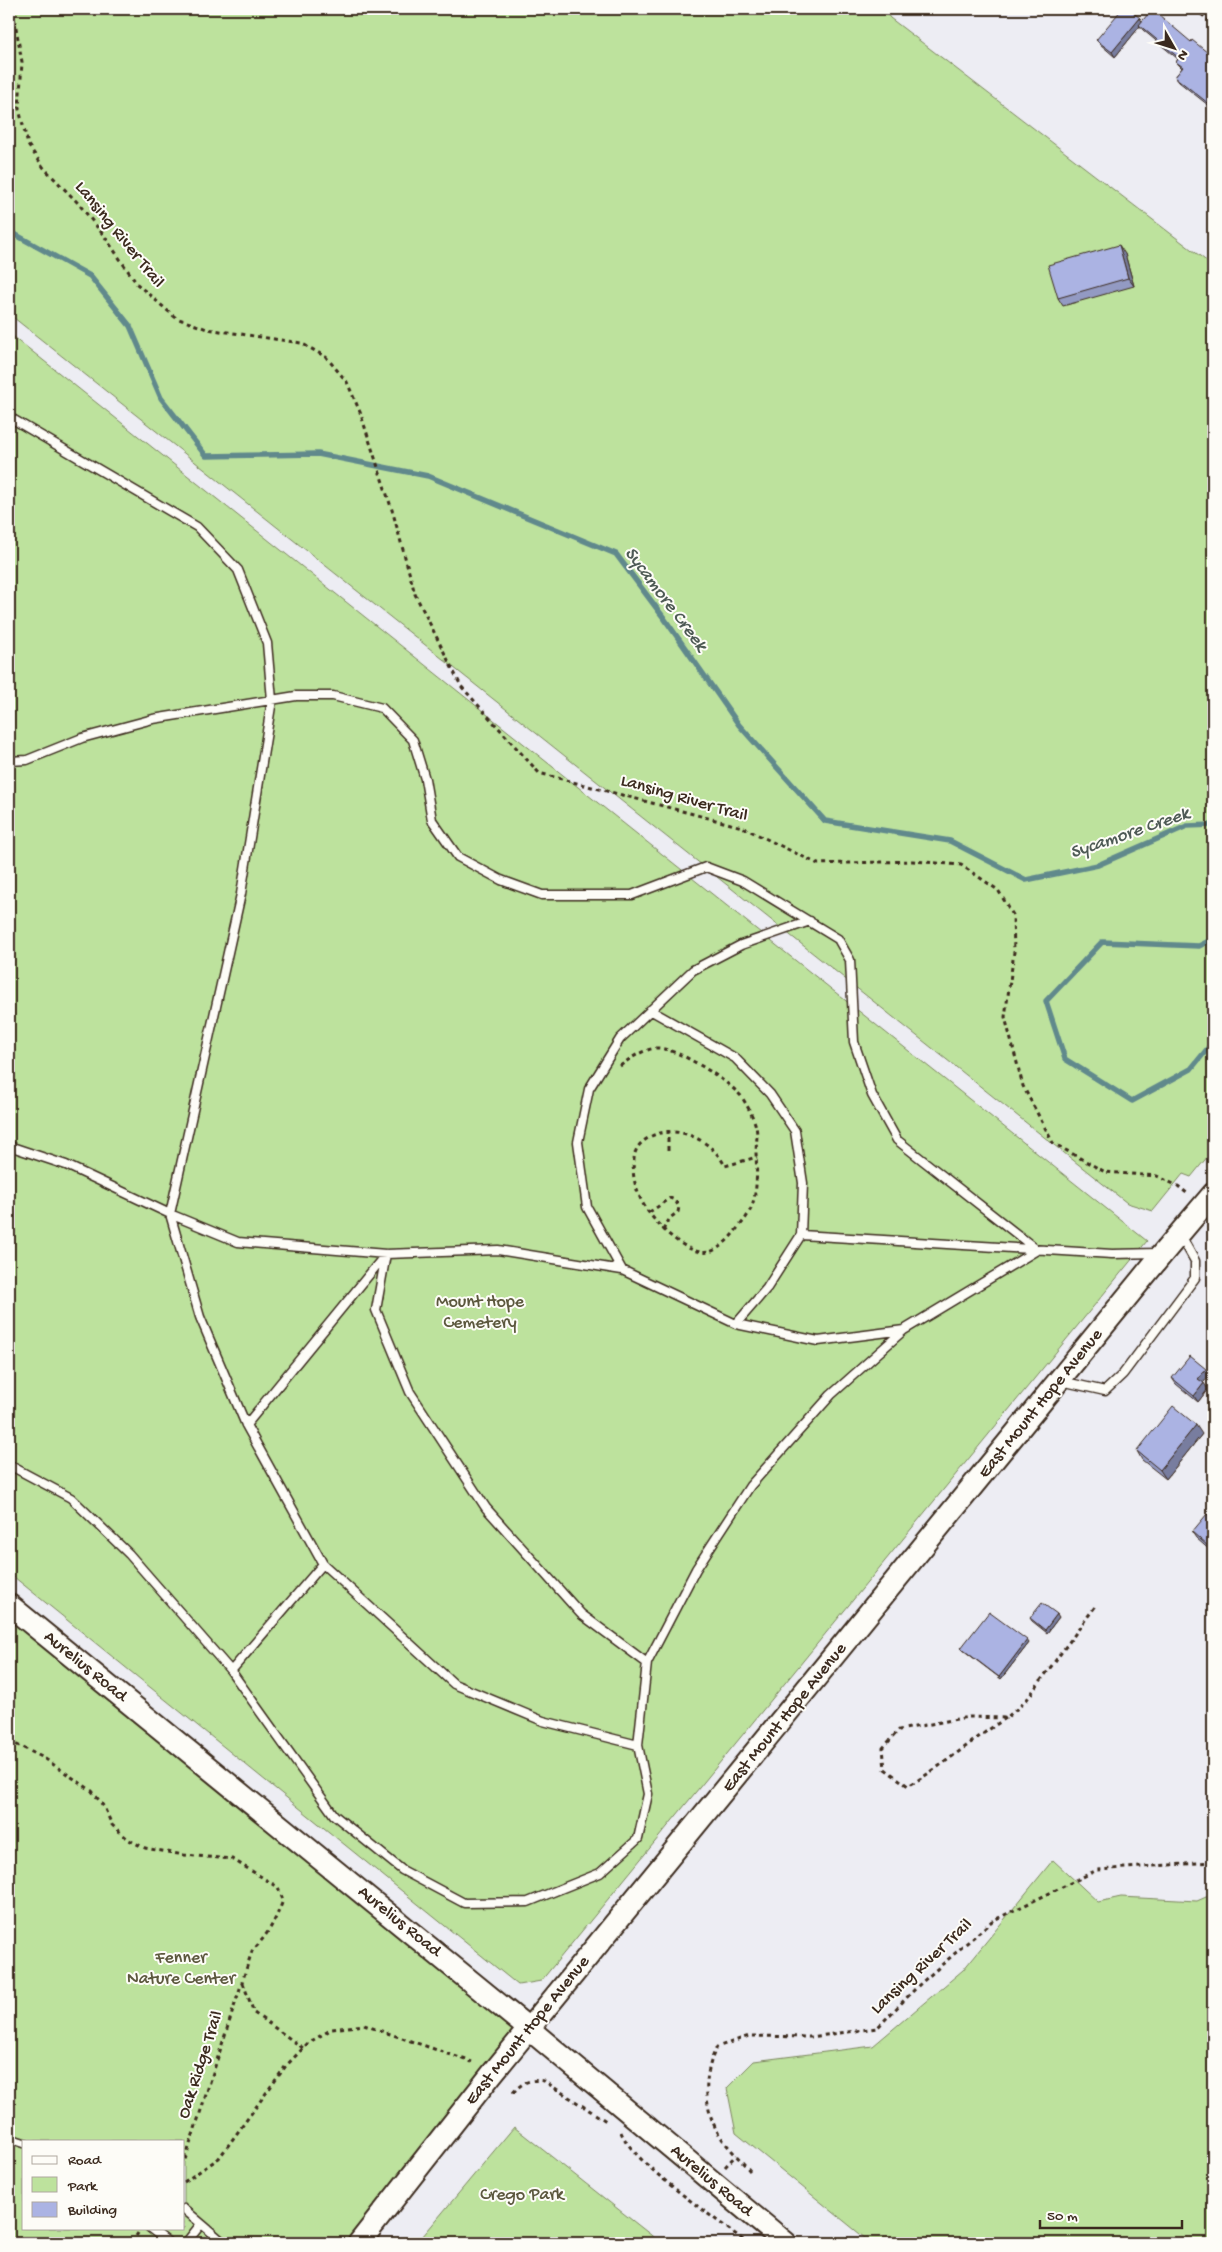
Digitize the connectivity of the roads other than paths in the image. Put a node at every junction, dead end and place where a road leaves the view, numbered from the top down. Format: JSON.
{"nodes":[{"id":1,"x":9,"y":416,"type":"edge"},
{"id":2,"x":272,"y":700,"type":"junction"},
{"id":3,"x":9,"y":761,"type":"edge"},
{"id":4,"x":810,"y":921,"type":"junction"},
{"id":5,"x":650,"y":1010,"type":"junction"},
{"id":6,"x":9,"y":1146,"type":"edge"},
{"id":7,"x":1213,"y":1194,"type":"edge"},
{"id":8,"x":170,"y":1214,"type":"junction"},
{"id":9,"x":1180,"y":1234,"type":"junction"},
{"id":10,"x":801,"y":1235,"type":"junction"},
{"id":11,"x":1037,"y":1250,"type":"junction"},
{"id":12,"x":1163,"y":1253,"type":"junction"},
{"id":13,"x":386,"y":1254,"type":"junction"},
{"id":14,"x":622,"y":1270,"type":"junction"},
{"id":15,"x":736,"y":1324,"type":"junction"},
{"id":16,"x":904,"y":1330,"type":"junction"},
{"id":17,"x":1060,"y":1381,"type":"junction"},
{"id":18,"x":246,"y":1426,"type":"junction"},
{"id":19,"x":9,"y":1465,"type":"edge"},
{"id":20,"x":323,"y":1564,"type":"junction"},
{"id":21,"x":9,"y":1604,"type":"edge"},
{"id":22,"x":647,"y":1663,"type":"junction"},
{"id":23,"x":231,"y":1671,"type":"junction"},
{"id":24,"x":638,"y":1745,"type":"junction"},
{"id":25,"x":530,"y":2029,"type":"junction"},
{"id":26,"x":9,"y":2138,"type":"edge"},
{"id":27,"x":22,"y":2141,"type":"edge"},
{"id":28,"x":185,"y":2210,"type":"edge"},
{"id":29,"x":202,"y":2224,"type":"junction"},
{"id":30,"x":153,"y":2230,"type":"edge"},
{"id":31,"x":169,"y":2243,"type":"edge"},
{"id":32,"x":186,"y":2243,"type":"edge"},
{"id":33,"x":224,"y":2243,"type":"edge"},
{"id":34,"x":359,"y":2243,"type":"edge"},
{"id":35,"x":786,"y":2243,"type":"edge"}],
"edges":[{"from":1,"to":2,"type":"lane"},
{"from":2,"to":3,"type":"lane"},
{"from":2,"to":4,"type":"lane"},
{"from":2,"to":8,"type":"lane"},
{"from":4,"to":5,"type":"lane"},
{"from":4,"to":11,"type":"lane"},
{"from":5,"to":10,"type":"lane"},
{"from":5,"to":14,"type":"lane"},
{"from":6,"to":8,"type":"lane"},
{"from":7,"to":9,"type":"street","name":"East Mount Hope Avenue"},
{"from":8,"to":13,"type":"lane"},
{"from":8,"to":18,"type":"lane"},
{"from":9,"to":12,"type":"street","name":"East Mount Hope Avenue"},
{"from":9,"to":17,"type":"lane"},
{"from":10,"to":11,"type":"lane"},
{"from":10,"to":15,"type":"lane"},
{"from":11,"to":12,"type":"lane"},
{"from":11,"to":16,"type":"lane"},
{"from":12,"to":17,"type":"street","name":"East Mount Hope Avenue"},
{"from":13,"to":14,"type":"lane"},
{"from":13,"to":18,"type":"lane"},
{"from":13,"to":22,"type":"lane"},
{"from":14,"to":15,"type":"lane"},
{"from":15,"to":16,"type":"lane"},
{"from":16,"to":22,"type":"lane"},
{"from":17,"to":25,"type":"street","name":"East Mount Hope Avenue"},
{"from":18,"to":20,"type":"lane"},
{"from":19,"to":23,"type":"lane"},
{"from":20,"to":23,"type":"lane"},
{"from":20,"to":24,"type":"lane"},
{"from":21,"to":25,"type":"street","name":"Aurelius Road"},
{"from":22,"to":24,"type":"lane"},
{"from":23,"to":24,"type":"lane"},
{"from":25,"to":34,"type":"street","name":"East Mount Hope Avenue"},
{"from":25,"to":35,"type":"street","name":"Aurelius Road"},
{"from":26,"to":27,"type":"lane"},
{"from":28,"to":29,"type":"lane"},
{"from":29,"to":32,"type":"lane"},
{"from":29,"to":33,"type":"lane"},
{"from":30,"to":31,"type":"lane"}]}
